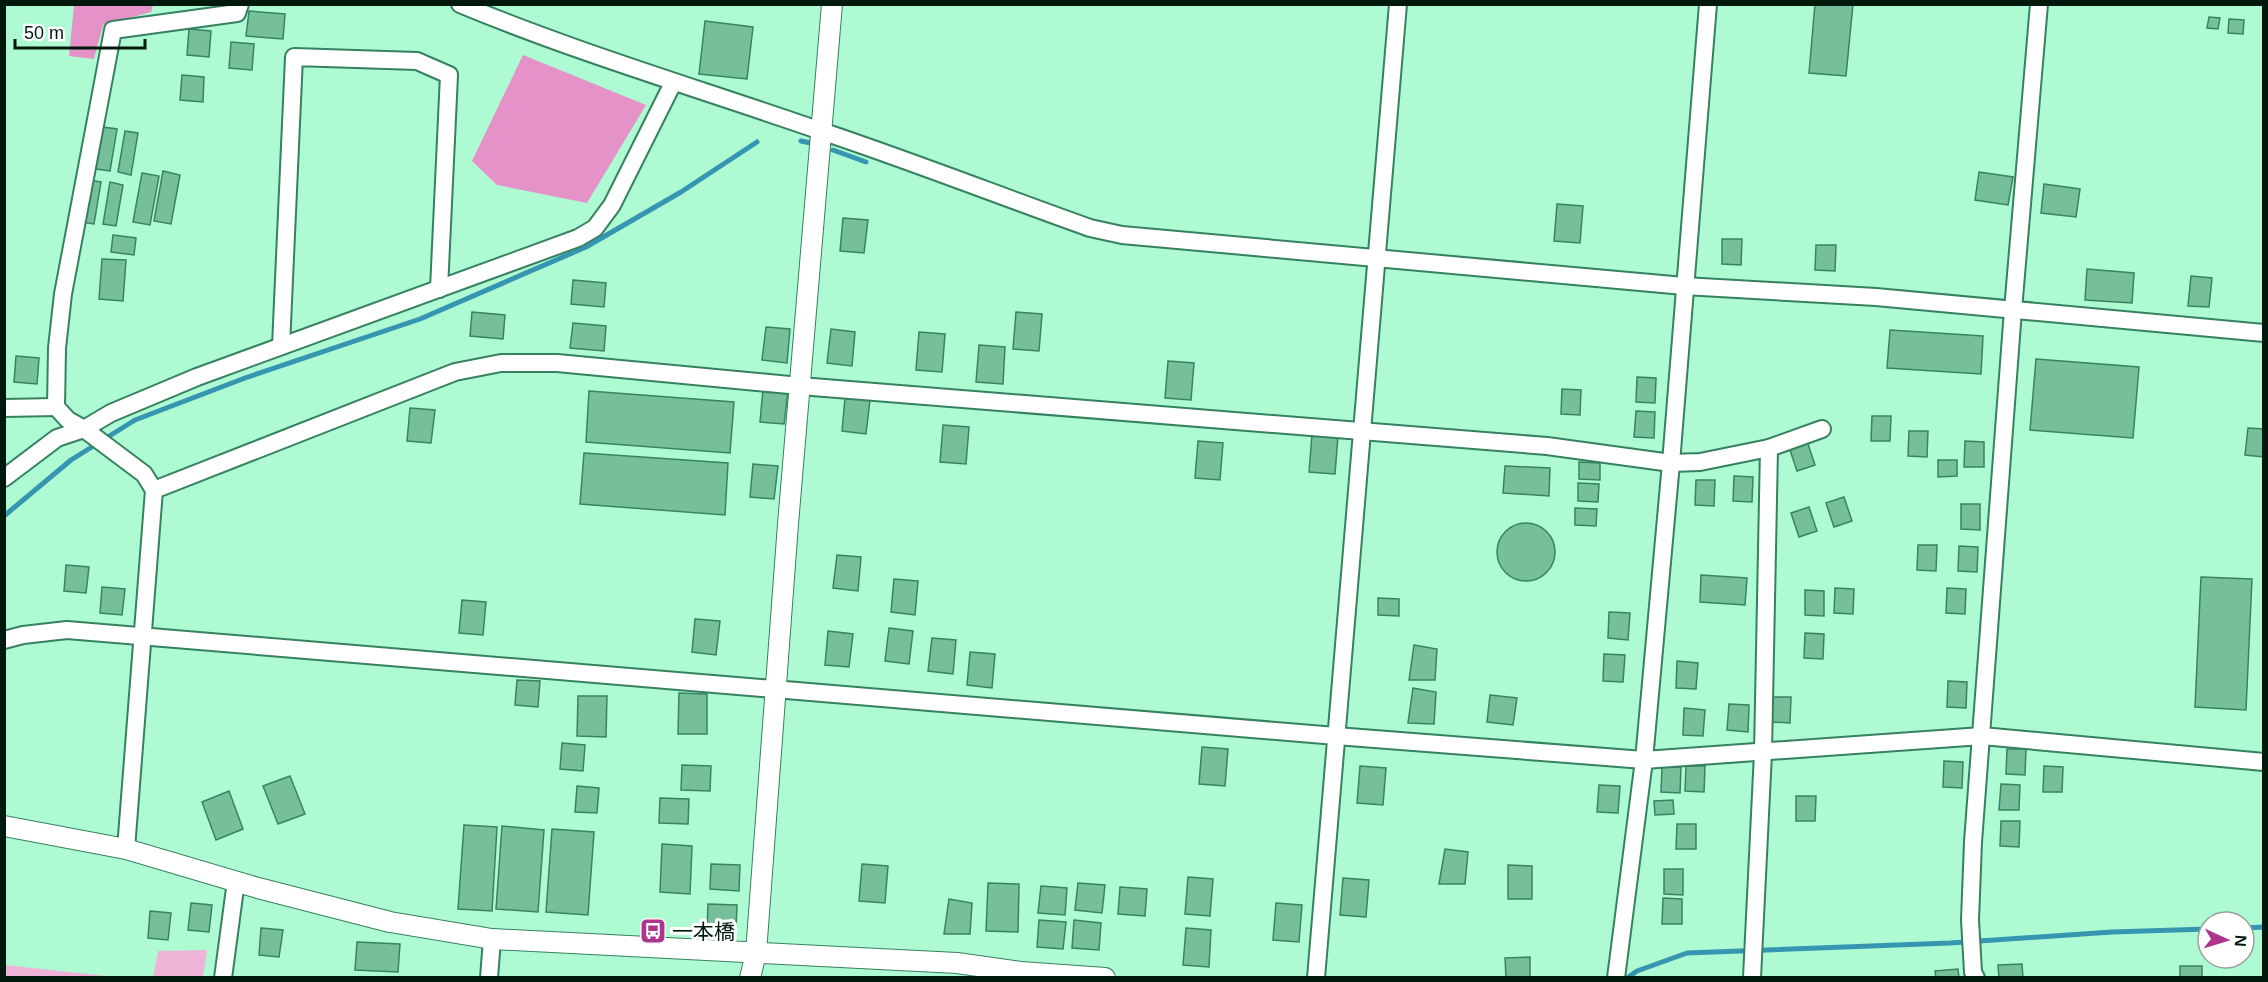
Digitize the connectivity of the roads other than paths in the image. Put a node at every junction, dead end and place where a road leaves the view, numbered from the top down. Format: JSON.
{"nodes":[{"id":1,"x":240,"y":4,"type":"edge"},
{"id":2,"x":460,"y":4,"type":"edge"},
{"id":3,"x":832,"y":4,"type":"edge"},
{"id":4,"x":1398,"y":4,"type":"edge"},
{"id":5,"x":1708,"y":4,"type":"edge"},
{"id":6,"x":2039,"y":4,"type":"edge"},
{"id":7,"x":486,"y":10,"type":"edge"},
{"id":8,"x":673,"y":83,"type":"junction"},
{"id":9,"x":822,"y":131,"type":"junction"},
{"id":10,"x":1377,"y":257,"type":"junction"},
{"id":11,"x":1684,"y":286,"type":"junction"},
{"id":12,"x":439,"y":289,"type":"junction"},
{"id":13,"x":2013,"y":310,"type":"junction"},
{"id":14,"x":2264,"y":333,"type":"edge"},
{"id":15,"x":281,"y":346,"type":"junction"},
{"id":16,"x":800,"y":386,"type":"junction"},
{"id":17,"x":56,"y":407,"type":"junction"},
{"id":18,"x":4,"y":408,"type":"edge"},
{"id":19,"x":1822,"y":429,"type":"dead end"},
{"id":20,"x":1363,"y":430,"type":"junction"},
{"id":21,"x":93,"y":436,"type":"junction"},
{"id":22,"x":1769,"y":448,"type":"junction"},
{"id":23,"x":1671,"y":463,"type":"junction"},
{"id":24,"x":4,"y":478,"type":"edge"},
{"id":25,"x":154,"y":490,"type":"junction"},
{"id":26,"x":144,"y":637,"type":"junction"},
{"id":27,"x":4,"y":640,"type":"edge"},
{"id":28,"x":776,"y":689,"type":"junction"},
{"id":29,"x":1336,"y":736,"type":"junction"},
{"id":30,"x":1982,"y":736,"type":"junction"},
{"id":31,"x":1763,"y":753,"type":"junction"},
{"id":32,"x":1644,"y":760,"type":"junction"},
{"id":33,"x":2264,"y":762,"type":"edge"},
{"id":34,"x":4,"y":826,"type":"edge"},
{"id":35,"x":126,"y":849,"type":"junction"},
{"id":36,"x":236,"y":881,"type":"junction"},
{"id":37,"x":492,"y":939,"type":"junction"},
{"id":38,"x":756,"y":953,"type":"junction"},
{"id":39,"x":1752,"y":970,"type":"edge"},
{"id":40,"x":1617,"y":974,"type":"edge"},
{"id":41,"x":750,"y":976,"type":"edge"},
{"id":42,"x":489,"y":977,"type":"edge"},
{"id":43,"x":223,"y":978,"type":"edge"},
{"id":44,"x":1105,"y":978,"type":"edge"},
{"id":45,"x":1316,"y":978,"type":"edge"},
{"id":46,"x":1976,"y":978,"type":"edge"}],
"edges":[{"from":1,"to":17,"type":"street"},
{"from":2,"to":7,"type":"street"},
{"from":3,"to":9,"type":"street"},
{"from":4,"to":10,"type":"street"},
{"from":5,"to":11,"type":"street"},
{"from":6,"to":13,"type":"street"},
{"from":7,"to":8,"type":"street"},
{"from":8,"to":9,"type":"street"},
{"from":8,"to":12,"type":"street"},
{"from":9,"to":10,"type":"street"},
{"from":9,"to":16,"type":"street"},
{"from":10,"to":11,"type":"street"},
{"from":10,"to":20,"type":"street"},
{"from":11,"to":13,"type":"street"},
{"from":11,"to":23,"type":"street"},
{"from":12,"to":15,"type":"street"},
{"from":12,"to":15,"type":"street"},
{"from":13,"to":14,"type":"street"},
{"from":13,"to":30,"type":"street"},
{"from":15,"to":21,"type":"street"},
{"from":16,"to":20,"type":"street"},
{"from":16,"to":25,"type":"street"},
{"from":16,"to":28,"type":"street"},
{"from":17,"to":18,"type":"street"},
{"from":17,"to":21,"type":"street"},
{"from":19,"to":22,"type":"street"},
{"from":20,"to":23,"type":"street"},
{"from":20,"to":29,"type":"street"},
{"from":21,"to":24,"type":"street"},
{"from":21,"to":25,"type":"street"},
{"from":22,"to":23,"type":"street"},
{"from":22,"to":31,"type":"street"},
{"from":23,"to":32,"type":"street"},
{"from":25,"to":26,"type":"street"},
{"from":26,"to":27,"type":"street"},
{"from":26,"to":28,"type":"street"},
{"from":26,"to":35,"type":"street"},
{"from":28,"to":29,"type":"street"},
{"from":28,"to":38,"type":"street"},
{"from":29,"to":32,"type":"street"},
{"from":29,"to":45,"type":"street"},
{"from":30,"to":31,"type":"street"},
{"from":30,"to":33,"type":"street"},
{"from":30,"to":46,"type":"street"},
{"from":31,"to":32,"type":"street"},
{"from":31,"to":39,"type":"street"},
{"from":32,"to":40,"type":"street"},
{"from":34,"to":35,"type":"street"},
{"from":35,"to":36,"type":"street"},
{"from":36,"to":37,"type":"street"},
{"from":36,"to":43,"type":"street"},
{"from":37,"to":38,"type":"street"},
{"from":37,"to":42,"type":"street"},
{"from":38,"to":41,"type":"street"},
{"from":38,"to":44,"type":"street"}]}
